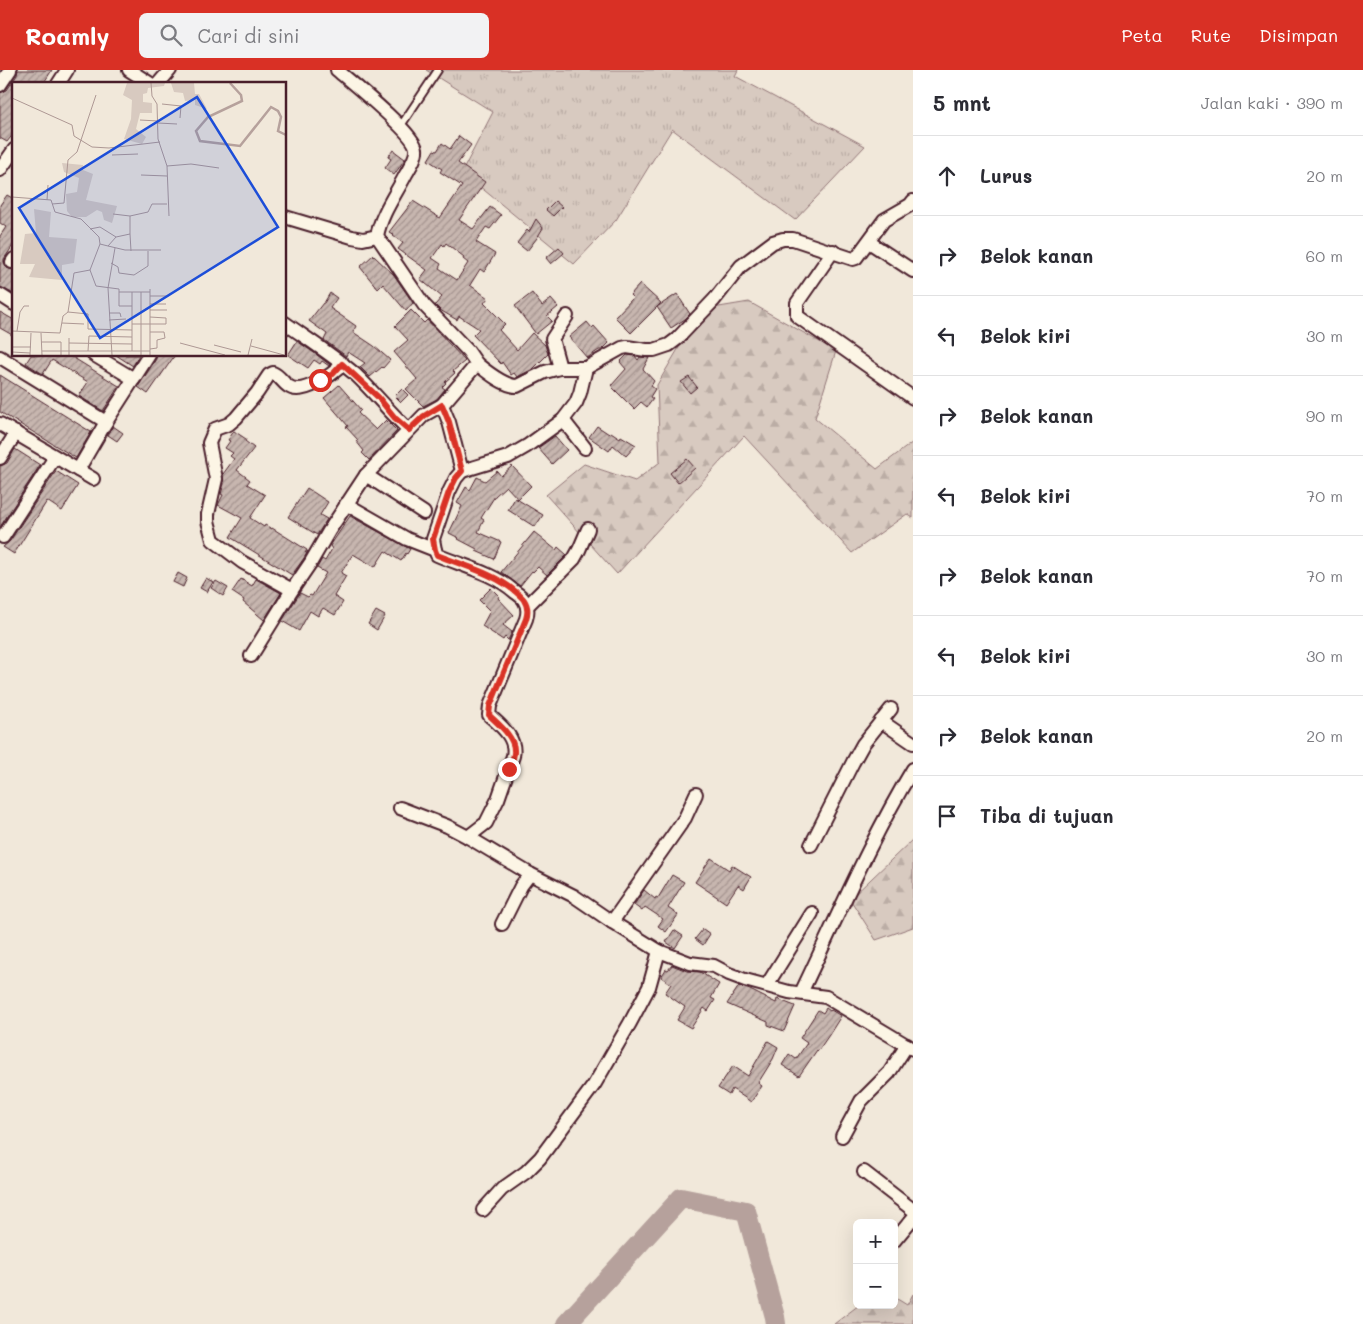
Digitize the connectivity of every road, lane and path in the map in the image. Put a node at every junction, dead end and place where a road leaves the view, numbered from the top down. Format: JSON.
{"nodes":[{"id":1,"x":10,"y":70,"type":"edge"},
{"id":2,"x":67,"y":70,"type":"edge"},
{"id":3,"x":129,"y":70,"type":"edge"},
{"id":4,"x":170,"y":70,"type":"edge"},
{"id":5,"x":337,"y":70,"type":"edge"},
{"id":6,"x":438,"y":70,"type":"edge"},
{"id":7,"x":59,"y":82,"type":"edge"},
{"id":8,"x":147,"y":82,"type":"edge"},
{"id":9,"x":160,"y":82,"type":"edge"},
{"id":10,"x":0,"y":85,"type":"edge"},
{"id":11,"x":400,"y":127,"type":"junction"},
{"id":12,"x":913,"y":201,"type":"edge"},
{"id":13,"x":286,"y":217,"type":"edge"},
{"id":14,"x":377,"y":236,"type":"junction"},
{"id":15,"x":869,"y":242,"type":"junction"},
{"id":16,"x":833,"y":251,"type":"junction"},
{"id":17,"x":913,"y":270,"type":"edge"},
{"id":18,"x":0,"y":295,"type":"edge"},
{"id":19,"x":12,"y":303,"type":"edge"},
{"id":20,"x":567,"y":316,"type":"dead end"},
{"id":21,"x":286,"y":324,"type":"edge"},
{"id":22,"x":97,"y":356,"type":"edge"},
{"id":23,"x":148,"y":356,"type":"edge"},
{"id":24,"x":0,"y":357,"type":"edge"},
{"id":25,"x":342,"y":364,"type":"junction"},
{"id":26,"x":477,"y":364,"type":"junction"},
{"id":27,"x":560,"y":368,"type":"junction"},
{"id":28,"x":586,"y":368,"type":"junction"},
{"id":29,"x":134,"y":378,"type":"junction"},
{"id":30,"x":913,"y":398,"type":"edge"},
{"id":31,"x":442,"y":405,"type":"junction"},
{"id":32,"x":563,"y":420,"type":"junction"},
{"id":33,"x":106,"y":422,"type":"junction"},
{"id":34,"x":0,"y":424,"type":"edge"},
{"id":35,"x":409,"y":430,"type":"junction"},
{"id":36,"x":16,"y":433,"type":"junction"},
{"id":37,"x":585,"y":448,"type":"dead end"},
{"id":38,"x":55,"y":457,"type":"junction"},
{"id":39,"x":0,"y":458,"type":"edge"},
{"id":40,"x":78,"y":470,"type":"junction"},
{"id":41,"x":462,"y":471,"type":"junction"},
{"id":42,"x":366,"y":475,"type":"junction"},
{"id":43,"x":93,"y":479,"type":"dead end"},
{"id":44,"x":346,"y":504,"type":"junction"},
{"id":45,"x":424,"y":512,"type":"dead end"},
{"id":46,"x":588,"y":529,"type":"dead end"},
{"id":47,"x":3,"y":538,"type":"dead end"},
{"id":48,"x":435,"y":550,"type":"junction"},
{"id":49,"x":292,"y":590,"type":"junction"},
{"id":50,"x":527,"y":606,"type":"junction"},
{"id":51,"x":251,"y":656,"type":"dead end"},
{"id":52,"x":891,"y":709,"type":"dead end"},
{"id":53,"x":881,"y":721,"type":"junction"},
{"id":54,"x":913,"y":743,"type":"edge"},
{"id":55,"x":913,"y":769,"type":"edge"},
{"id":56,"x":696,"y":794,"type":"dead end"},
{"id":57,"x":400,"y":808,"type":"dead end"},
{"id":58,"x":468,"y":836,"type":"junction"},
{"id":59,"x":811,"y":845,"type":"dead end"},
{"id":60,"x":530,"y":874,"type":"junction"},
{"id":61,"x":812,"y":912,"type":"dead end"},
{"id":62,"x":612,"y":922,"type":"junction"},
{"id":63,"x":502,"y":924,"type":"dead end"},
{"id":64,"x":659,"y":951,"type":"junction"},
{"id":65,"x":766,"y":985,"type":"junction"},
{"id":66,"x":801,"y":993,"type":"junction"},
{"id":67,"x":910,"y":1047,"type":"edge"},
{"id":68,"x":842,"y":1136,"type":"dead end"},
{"id":69,"x":864,"y":1172,"type":"dead end"},
{"id":70,"x":483,"y":1210,"type":"dead end"},
{"id":71,"x":913,"y":1210,"type":"edge"},
{"id":72,"x":913,"y":1218,"type":"edge"},
{"id":73,"x":898,"y":1236,"type":"edge"}],
"edges":[{"from":1,"to":10,"type":"street"},
{"from":2,"to":7,"type":"street"},
{"from":3,"to":8,"type":"street"},
{"from":4,"to":9,"type":"street"},
{"from":5,"to":11,"type":"street"},
{"from":6,"to":11,"type":"lane"},
{"from":11,"to":14,"type":"street"},
{"from":12,"to":15,"type":"street"},
{"from":13,"to":14,"type":"street"},
{"from":14,"to":26,"type":"street"},
{"from":15,"to":16,"type":"street"},
{"from":15,"to":17,"type":"street"},
{"from":16,"to":28,"type":"street"},
{"from":16,"to":30,"type":"street"},
{"from":18,"to":19,"type":"street"},
{"from":20,"to":27,"type":"street"},
{"from":21,"to":25,"type":"street"},
{"from":22,"to":29,"type":"street"},
{"from":23,"to":29,"type":"street"},
{"from":24,"to":33,"type":"street"},
{"from":25,"to":35,"type":"street"},
{"from":25,"to":49,"type":"street"},
{"from":26,"to":27,"type":"street"},
{"from":26,"to":31,"type":"street"},
{"from":27,"to":28,"type":"street"},
{"from":28,"to":32,"type":"street"},
{"from":29,"to":33,"type":"street"},
{"from":31,"to":35,"type":"street"},
{"from":31,"to":41,"type":"street"},
{"from":32,"to":37,"type":"street"},
{"from":32,"to":41,"type":"street"},
{"from":33,"to":40,"type":"street"},
{"from":34,"to":36,"type":"street"},
{"from":35,"to":42,"type":"street"},
{"from":36,"to":38,"type":"street"},
{"from":36,"to":39,"type":"street"},
{"from":38,"to":40,"type":"street"},
{"from":38,"to":47,"type":"street"},
{"from":40,"to":43,"type":"street"},
{"from":41,"to":48,"type":"street"},
{"from":42,"to":44,"type":"street"},
{"from":42,"to":45,"type":"street"},
{"from":44,"to":48,"type":"street"},
{"from":44,"to":49,"type":"street"},
{"from":46,"to":50,"type":"street"},
{"from":48,"to":50,"type":"street"},
{"from":49,"to":51,"type":"street"},
{"from":50,"to":58,"type":"street"},
{"from":52,"to":53,"type":"street"},
{"from":53,"to":54,"type":"street"},
{"from":53,"to":59,"type":"street"},
{"from":55,"to":66,"type":"street"},
{"from":56,"to":62,"type":"street"},
{"from":57,"to":58,"type":"street"},
{"from":58,"to":60,"type":"street"},
{"from":60,"to":62,"type":"street"},
{"from":60,"to":63,"type":"street"},
{"from":61,"to":65,"type":"street"},
{"from":62,"to":64,"type":"street"},
{"from":64,"to":65,"type":"street"},
{"from":64,"to":70,"type":"street"},
{"from":65,"to":66,"type":"street"},
{"from":66,"to":67,"type":"street"},
{"from":67,"to":68,"type":"street"},
{"from":69,"to":71,"type":"street"},
{"from":72,"to":73,"type":"street"}]}
